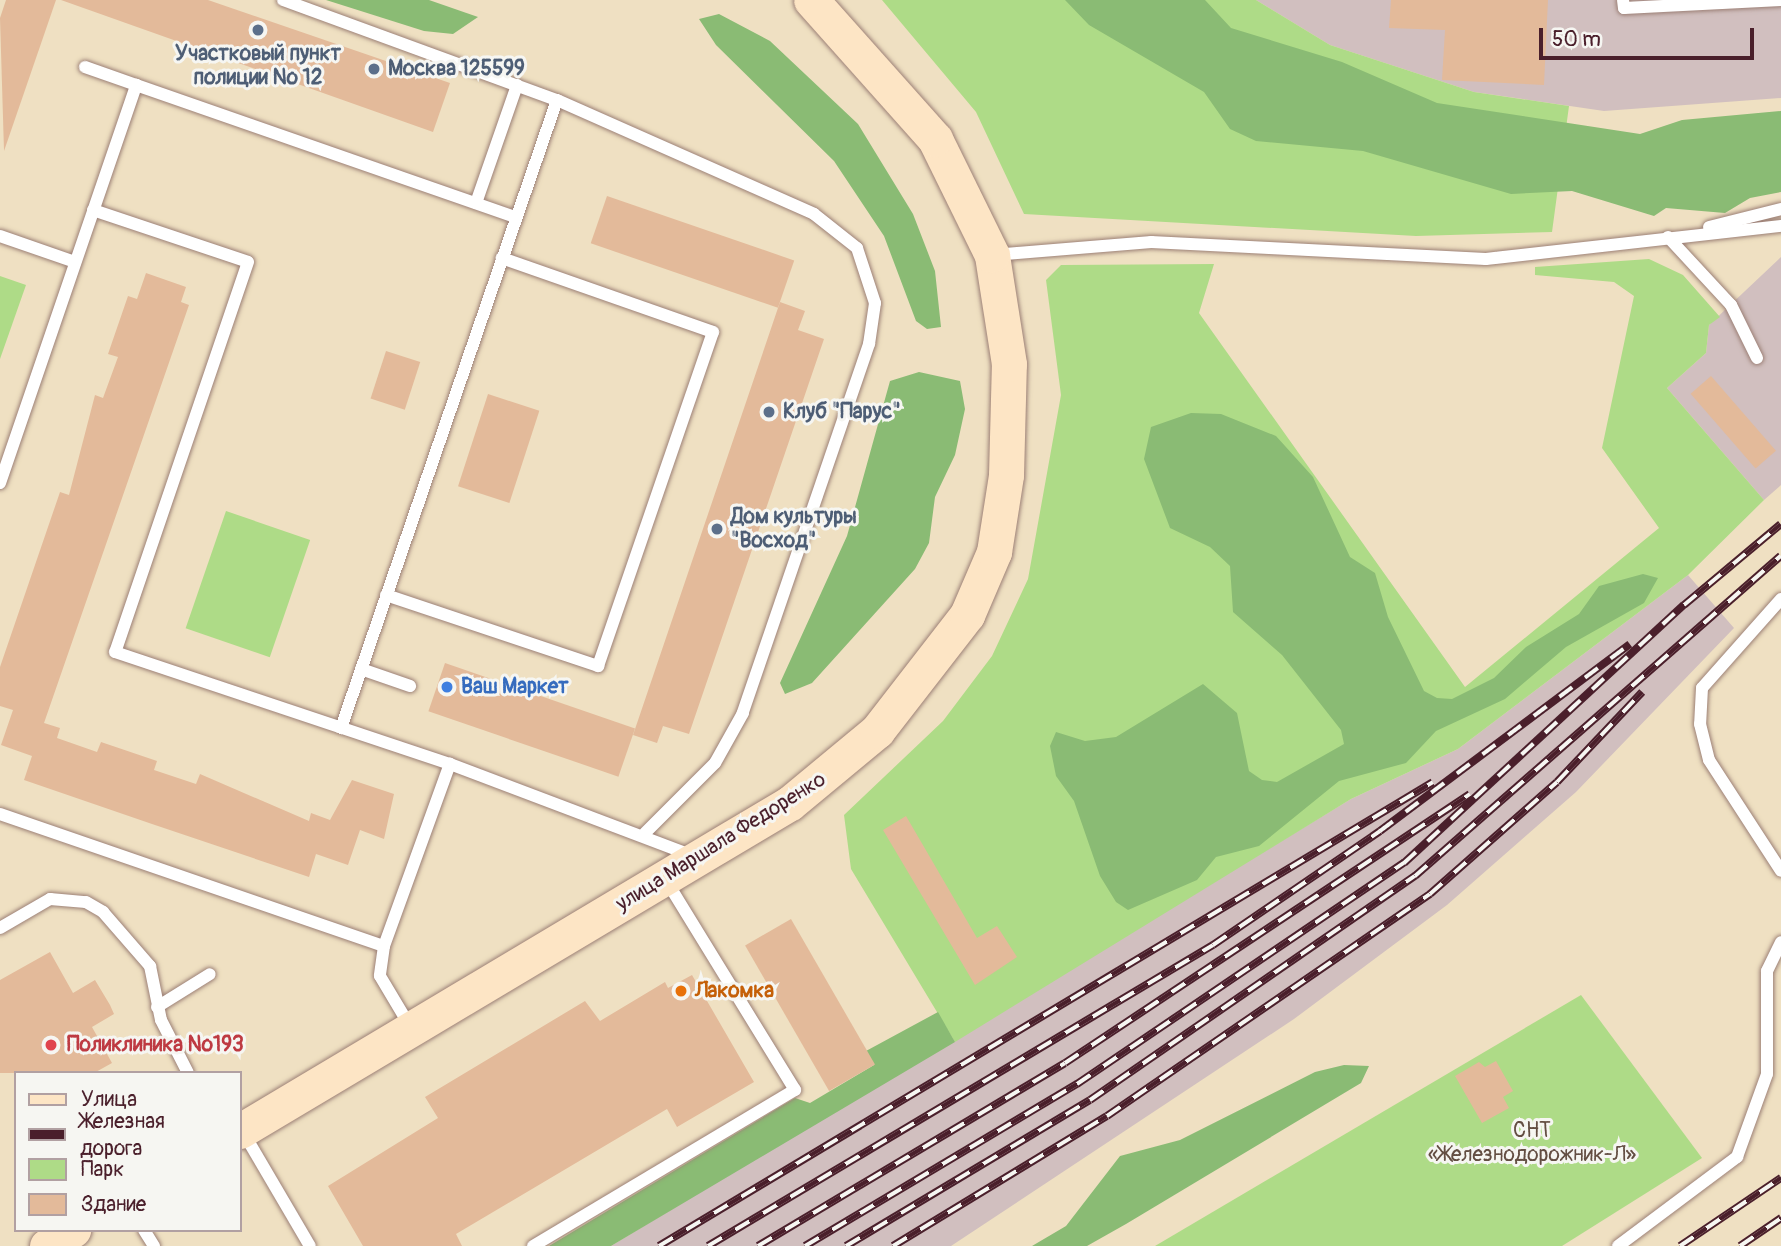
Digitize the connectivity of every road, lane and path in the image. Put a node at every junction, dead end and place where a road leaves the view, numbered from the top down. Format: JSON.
{"nodes":[{"id":1,"x":283,"y":0,"type":"edge"},
{"id":2,"x":811,"y":0,"type":"edge"},
{"id":3,"x":1623,"y":0,"type":"edge"},
{"id":4,"x":1781,"y":1,"type":"edge"},
{"id":5,"x":85,"y":67,"type":"dead end"},
{"id":6,"x":136,"y":85,"type":"junction"},
{"id":7,"x":517,"y":85,"type":"junction"},
{"id":8,"x":557,"y":100,"type":"junction"},
{"id":9,"x":476,"y":203,"type":"junction"},
{"id":10,"x":1781,"y":209,"type":"edge"},
{"id":11,"x":93,"y":210,"type":"junction"},
{"id":12,"x":516,"y":217,"type":"junction"},
{"id":13,"x":1781,"y":226,"type":"edge"},
{"id":14,"x":0,"y":236,"type":"edge"},
{"id":15,"x":1668,"y":237,"type":"junction"},
{"id":16,"x":992,"y":255,"type":"junction"},
{"id":17,"x":502,"y":258,"type":"junction"},
{"id":18,"x":75,"y":262,"type":"junction"},
{"id":19,"x":1757,"y":358,"type":"dead end"},
{"id":20,"x":0,"y":483,"type":"edge"},
{"id":21,"x":386,"y":595,"type":"junction"},
{"id":22,"x":1781,"y":599,"type":"edge"},
{"id":23,"x":361,"y":669,"type":"junction"},
{"id":24,"x":410,"y":687,"type":"dead end"},
{"id":25,"x":341,"y":728,"type":"junction"},
{"id":26,"x":450,"y":764,"type":"junction"},
{"id":27,"x":0,"y":814,"type":"edge"},
{"id":28,"x":645,"y":834,"type":"junction"},
{"id":29,"x":700,"y":859,"type":"junction"},
{"id":30,"x":1781,"y":871,"type":"edge"},
{"id":31,"x":666,"y":880,"type":"junction"},
{"id":32,"x":0,"y":929,"type":"edge"},
{"id":33,"x":1781,"y":942,"type":"edge"},
{"id":34,"x":384,"y":946,"type":"junction"},
{"id":35,"x":210,"y":974,"type":"dead end"},
{"id":36,"x":157,"y":1007,"type":"junction"},
{"id":37,"x":412,"y":1029,"type":"junction"},
{"id":38,"x":187,"y":1071,"type":"edge"},
{"id":39,"x":242,"y":1130,"type":"edge"},
{"id":40,"x":242,"y":1133,"type":"edge"},
{"id":41,"x":70,"y":1232,"type":"edge"},
{"id":42,"x":47,"y":1246,"type":"edge"},
{"id":43,"x":310,"y":1246,"type":"edge"},
{"id":44,"x":533,"y":1246,"type":"edge"},
{"id":45,"x":1618,"y":1246,"type":"edge"}],
"edges":[{"from":1,"to":7,"type":"lane"},
{"from":2,"to":16,"type":"street","name":"улица Маршала Федоренко"},
{"from":3,"to":4,"type":"lane"},
{"from":5,"to":6,"type":"lane"},
{"from":6,"to":9,"type":"lane"},
{"from":6,"to":11,"type":"lane"},
{"from":7,"to":8,"type":"lane"},
{"from":7,"to":9,"type":"lane"},
{"from":8,"to":12,"type":"lane"},
{"from":8,"to":28,"type":"lane"},
{"from":9,"to":12,"type":"lane"},
{"from":10,"to":15,"type":"lane"},
{"from":11,"to":18,"type":"lane"},
{"from":11,"to":25,"type":"lane"},
{"from":12,"to":17,"type":"lane"},
{"from":13,"to":15,"type":"lane"},
{"from":14,"to":18,"type":"lane"},
{"from":15,"to":16,"type":"lane"},
{"from":15,"to":19,"type":"lane"},
{"from":16,"to":29,"type":"street","name":"улица Маршала Федоренко"},
{"from":17,"to":21,"type":"lane"},
{"from":17,"to":21,"type":"lane"},
{"from":18,"to":20,"type":"lane"},
{"from":21,"to":23,"type":"lane"},
{"from":22,"to":30,"type":"lane"},
{"from":23,"to":24,"type":"lane"},
{"from":23,"to":25,"type":"lane"},
{"from":25,"to":26,"type":"lane"},
{"from":26,"to":28,"type":"lane"},
{"from":26,"to":34,"type":"lane"},
{"from":27,"to":34,"type":"lane"},
{"from":28,"to":29,"type":"lane"},
{"from":29,"to":31,"type":"street","name":"улица Маршала Федоренко"},
{"from":31,"to":37,"type":"street","name":"улица Маршала Федоренко"},
{"from":31,"to":44,"type":"lane"},
{"from":32,"to":36,"type":"lane"},
{"from":33,"to":45,"type":"lane"},
{"from":34,"to":37,"type":"lane"},
{"from":35,"to":36,"type":"lane"},
{"from":36,"to":38,"type":"lane"},
{"from":37,"to":39,"type":"street","name":"улица Маршала Федоренко"},
{"from":40,"to":43,"type":"lane"},
{"from":41,"to":42,"type":"street"}]}
